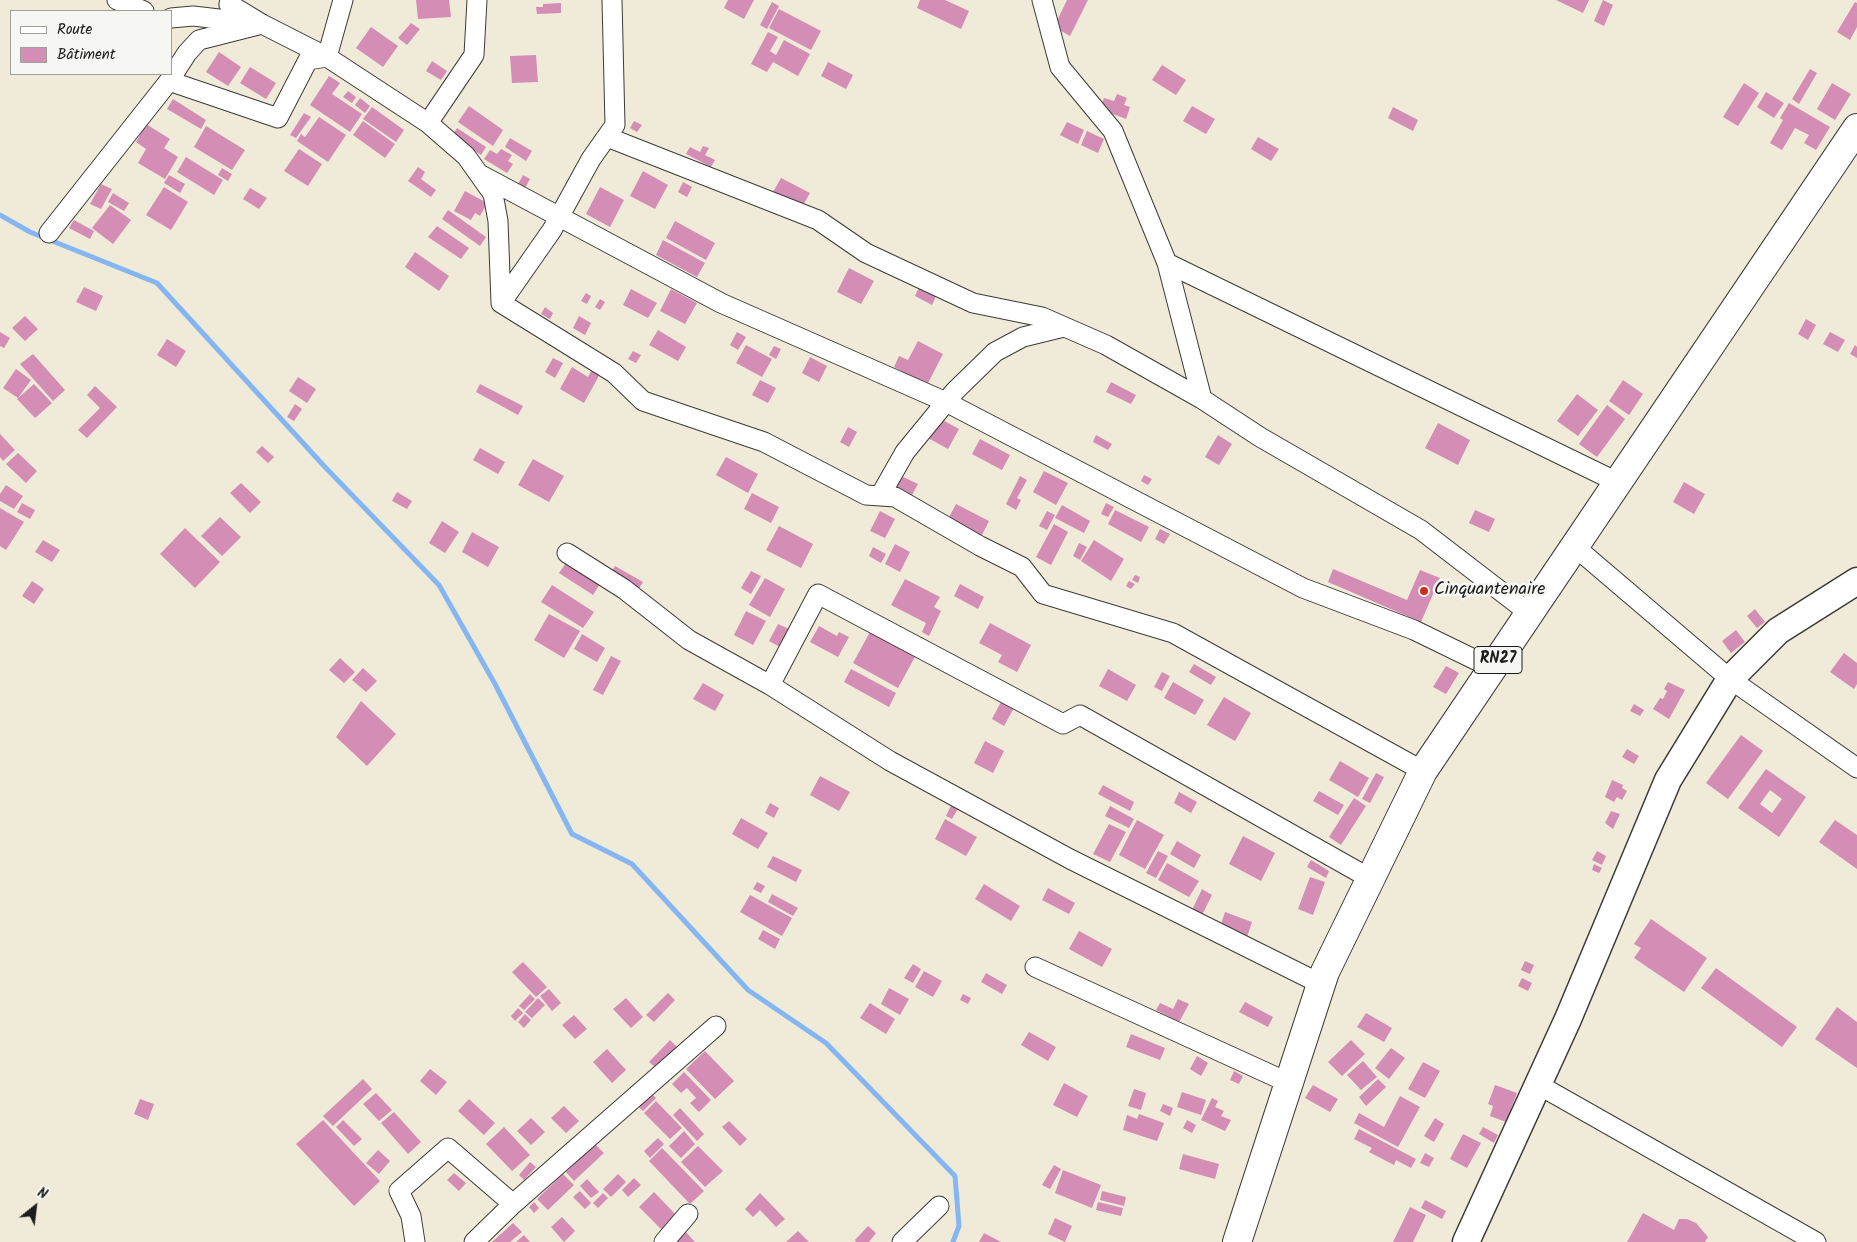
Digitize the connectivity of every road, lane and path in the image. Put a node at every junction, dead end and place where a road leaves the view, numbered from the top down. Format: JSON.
{"nodes":[{"id":1,"x":117,"y":0,"type":"edge"},
{"id":2,"x":230,"y":0,"type":"edge"},
{"id":3,"x":344,"y":0,"type":"edge"},
{"id":4,"x":477,"y":0,"type":"edge"},
{"id":5,"x":612,"y":0,"type":"edge"},
{"id":6,"x":1042,"y":0,"type":"edge"},
{"id":7,"x":142,"y":10,"type":"edge"},
{"id":8,"x":172,"y":18,"type":"edge"},
{"id":9,"x":262,"y":24,"type":"junction"},
{"id":10,"x":327,"y":57,"type":"junction"},
{"id":11,"x":169,"y":81,"type":"junction"},
{"id":12,"x":428,"y":123,"type":"junction"},
{"id":13,"x":1857,"y":128,"type":"edge"},
{"id":14,"x":607,"y":137,"type":"junction"},
{"id":15,"x":477,"y":172,"type":"junction"},
{"id":16,"x":559,"y":217,"type":"junction"},
{"id":17,"x":50,"y":233,"type":"dead end"},
{"id":18,"x":1167,"y":263,"type":"junction"},
{"id":19,"x":500,"y":303,"type":"junction"},
{"id":20,"x":1064,"y":327,"type":"junction"},
{"id":21,"x":1202,"y":399,"type":"junction"},
{"id":22,"x":946,"y":402,"type":"junction"},
{"id":23,"x":1617,"y":482,"type":"junction"},
{"id":24,"x":880,"y":496,"type":"junction"},
{"id":25,"x":1574,"y":546,"type":"junction"},
{"id":26,"x":567,"y":553,"type":"dead end"},
{"id":27,"x":1857,"y":581,"type":"edge"},
{"id":28,"x":1529,"y":613,"type":"junction"},
{"id":29,"x":1492,"y":668,"type":"junction"},
{"id":30,"x":1730,"y":679,"type":"junction"},
{"id":31,"x":770,"y":685,"type":"junction"},
{"id":32,"x":1857,"y":768,"type":"edge"},
{"id":33,"x":1423,"y":772,"type":"junction"},
{"id":34,"x":1371,"y":879,"type":"junction"},
{"id":35,"x":1035,"y":966,"type":"dead end"},
{"id":36,"x":1321,"y":984,"type":"junction"},
{"id":37,"x":716,"y":1026,"type":"dead end"},
{"id":38,"x":1289,"y":1083,"type":"junction"},
{"id":39,"x":1538,"y":1084,"type":"junction"},
{"id":40,"x":513,"y":1204,"type":"junction"},
{"id":41,"x":939,"y":1206,"type":"dead end"},
{"id":42,"x":688,"y":1214,"type":"dead end"},
{"id":43,"x":415,"y":1242,"type":"edge"},
{"id":44,"x":474,"y":1242,"type":"edge"},
{"id":45,"x":664,"y":1242,"type":"edge"},
{"id":46,"x":902,"y":1242,"type":"edge"},
{"id":47,"x":1237,"y":1242,"type":"edge"},
{"id":48,"x":1466,"y":1242,"type":"edge"},
{"id":49,"x":1816,"y":1242,"type":"edge"}],
"edges":[{"from":1,"to":7,"type":"street"},
{"from":2,"to":9,"type":"street"},
{"from":3,"to":10,"type":"street"},
{"from":4,"to":12,"type":"street"},
{"from":5,"to":14,"type":"street"},
{"from":6,"to":18,"type":"street"},
{"from":8,"to":9,"type":"street"},
{"from":9,"to":10,"type":"street"},
{"from":9,"to":11,"type":"street"},
{"from":10,"to":11,"type":"street"},
{"from":10,"to":12,"type":"street"},
{"from":11,"to":17,"type":"street"},
{"from":12,"to":15,"type":"street"},
{"from":13,"to":23,"type":"main road","number":"RN27"},
{"from":14,"to":16,"type":"street"},
{"from":14,"to":20,"type":"street"},
{"from":15,"to":16,"type":"street"},
{"from":15,"to":19,"type":"street"},
{"from":16,"to":19,"type":"street"},
{"from":16,"to":22,"type":"street"},
{"from":18,"to":21,"type":"street"},
{"from":18,"to":23,"type":"street"},
{"from":19,"to":24,"type":"street"},
{"from":20,"to":21,"type":"street"},
{"from":20,"to":22,"type":"street"},
{"from":21,"to":28,"type":"street"},
{"from":22,"to":24,"type":"street"},
{"from":22,"to":29,"type":"street"},
{"from":23,"to":25,"type":"main road","number":"RN27"},
{"from":24,"to":33,"type":"street"},
{"from":25,"to":28,"type":"main road","number":"RN27"},
{"from":25,"to":30,"type":"street"},
{"from":26,"to":31,"type":"street"},
{"from":27,"to":30,"type":"street"},
{"from":28,"to":29,"type":"main road","number":"RN27"},
{"from":29,"to":33,"type":"main road","number":"RN27"},
{"from":30,"to":32,"type":"street"},
{"from":30,"to":39,"type":"street"},
{"from":31,"to":34,"type":"street"},
{"from":31,"to":36,"type":"street"},
{"from":33,"to":34,"type":"main road","number":"RN27"},
{"from":34,"to":36,"type":"main road","number":"RN27"},
{"from":35,"to":38,"type":"street"},
{"from":36,"to":38,"type":"main road","number":"RN27"},
{"from":37,"to":40,"type":"street"},
{"from":38,"to":47,"type":"main road","number":"RN27"},
{"from":39,"to":48,"type":"street"},
{"from":39,"to":49,"type":"street"},
{"from":40,"to":43,"type":"street"},
{"from":40,"to":44,"type":"street"},
{"from":41,"to":46,"type":"street"},
{"from":42,"to":45,"type":"street"}]}
